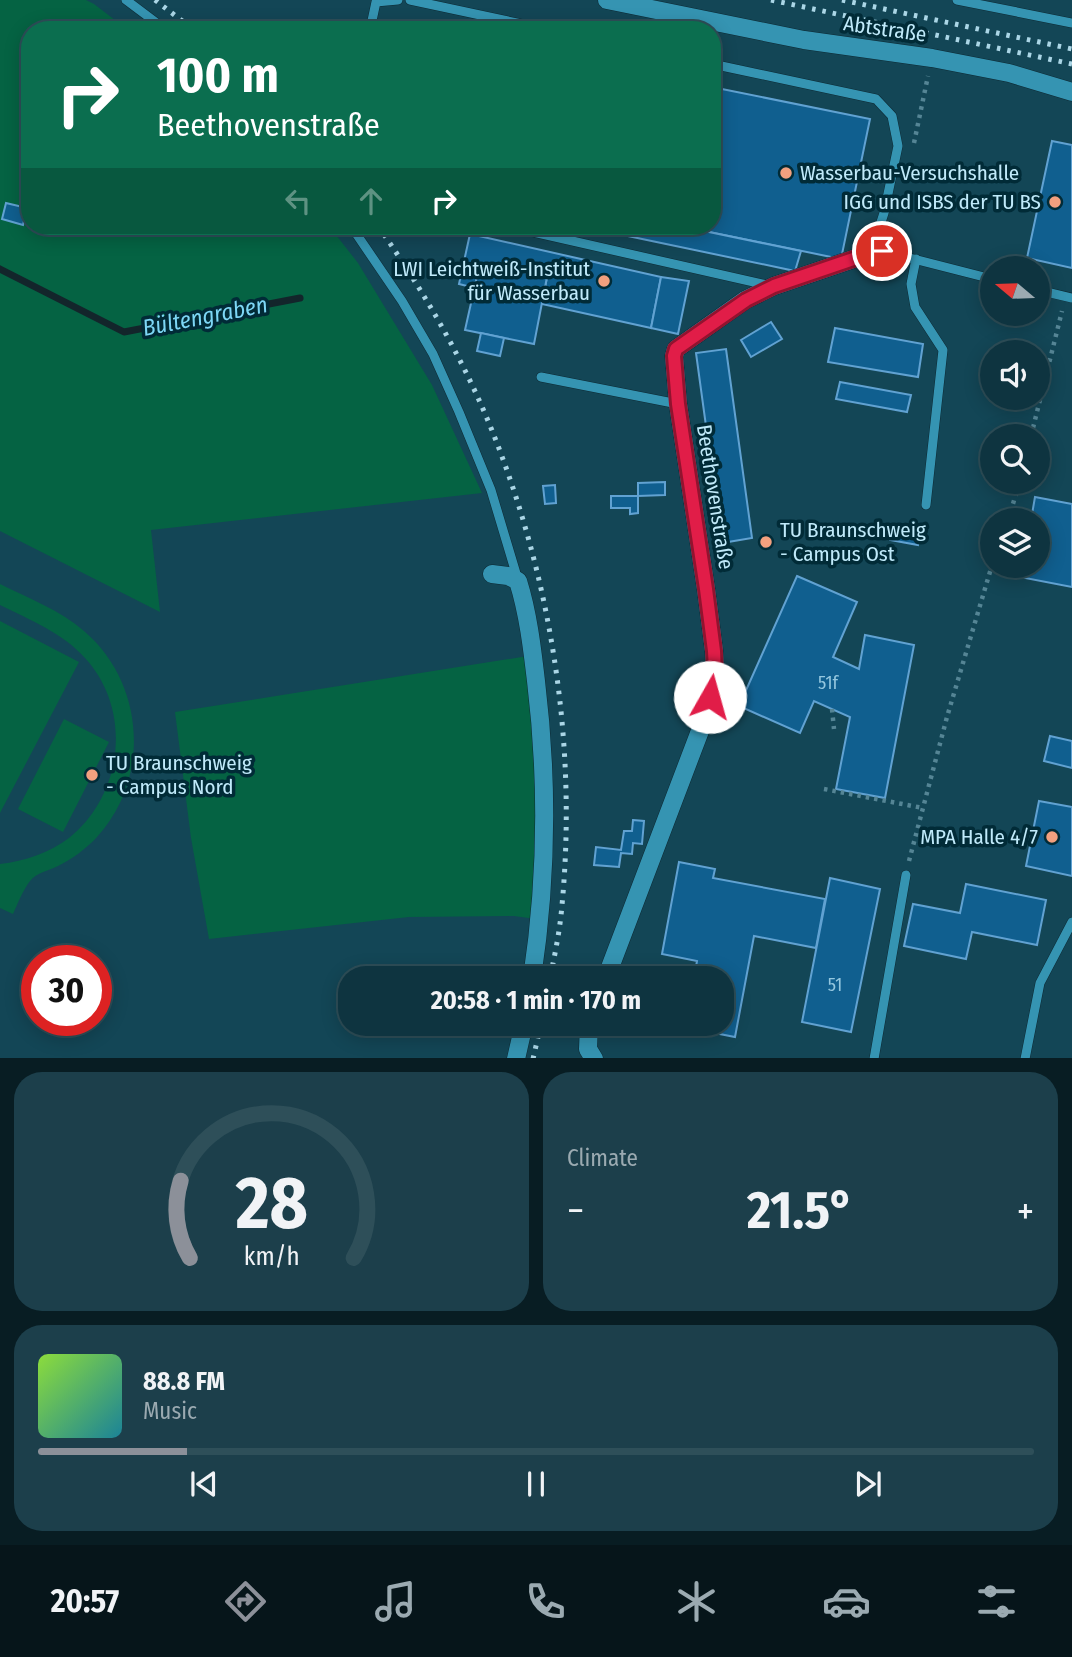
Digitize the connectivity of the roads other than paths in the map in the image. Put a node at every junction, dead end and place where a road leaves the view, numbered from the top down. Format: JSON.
{"nodes":[{"id":1,"x":126,"y":0,"type":"edge"},
{"id":2,"x":398,"y":0,"type":"edge"},
{"id":3,"x":411,"y":0,"type":"edge"},
{"id":4,"x":607,"y":0,"type":"edge"},
{"id":5,"x":957,"y":0,"type":"edge"},
{"id":6,"x":154,"y":21,"type":"edge"},
{"id":7,"x":372,"y":21,"type":"edge"},
{"id":8,"x":508,"y":21,"type":"edge"},
{"id":9,"x":710,"y":21,"type":"edge"},
{"id":10,"x":721,"y":23,"type":"edge"},
{"id":11,"x":1072,"y":23,"type":"edge"},
{"id":12,"x":721,"y":66,"type":"edge"},
{"id":13,"x":1072,"y":92,"type":"edge"},
{"id":14,"x":357,"y":235,"type":"edge"},
{"id":15,"x":546,"y":235,"type":"edge"},
{"id":16,"x":871,"y":253,"type":"junction"},
{"id":17,"x":916,"y":259,"type":"junction"},
{"id":18,"x":980,"y":276,"type":"edge"},
{"id":19,"x":774,"y":286,"type":"junction"},
{"id":20,"x":1050,"y":293,"type":"edge"},
{"id":21,"x":1069,"y":297,"type":"edge"},
{"id":22,"x":541,"y":377,"type":"dead end"},
{"id":23,"x":678,"y":404,"type":"junction"},
{"id":24,"x":926,"y":505,"type":"dead end"},
{"id":25,"x":492,"y":574,"type":"dead end"},
{"id":26,"x":519,"y":585,"type":"junction"},
{"id":27,"x":906,"y":875,"type":"road end"},
{"id":28,"x":1072,"y":922,"type":"edge"},
{"id":29,"x":534,"y":966,"type":"edge"},
{"id":30,"x":611,"y":966,"type":"edge"},
{"id":31,"x":521,"y":1036,"type":"edge"},
{"id":32,"x":589,"y":1036,"type":"edge"},
{"id":33,"x":516,"y":1058,"type":"edge"},
{"id":34,"x":593,"y":1058,"type":"edge"},
{"id":35,"x":874,"y":1058,"type":"edge"},
{"id":36,"x":1025,"y":1058,"type":"edge"}],
"edges":[{"from":1,"to":6,"type":"lane"},
{"from":2,"to":7,"type":"lane"},
{"from":3,"to":8,"type":"lane"},
{"from":4,"to":9,"type":"street","name":"Abtstraße"},
{"from":5,"to":11,"type":"lane"},
{"from":10,"to":13,"type":"street","name":"Abtstraße"},
{"from":12,"to":16,"type":"lane"},
{"from":14,"to":26,"type":"lane"},
{"from":15,"to":19,"type":"lane"},
{"from":16,"to":17,"type":"lane","name":"Beethovenstraße"},
{"from":16,"to":19,"type":"street","name":"Beethovenstraße"},
{"from":17,"to":18,"type":"lane","name":"Beethovenstraße"},
{"from":17,"to":24,"type":"lane"},
{"from":19,"to":23,"type":"street","name":"Beethovenstraße"},
{"from":20,"to":21,"type":"lane"},
{"from":22,"to":23,"type":"lane"},
{"from":23,"to":30,"type":"street","name":"Beethovenstraße"},
{"from":25,"to":26,"type":"street"},
{"from":26,"to":29,"type":"street"},
{"from":27,"to":35,"type":"lane"},
{"from":28,"to":36,"type":"lane"},
{"from":31,"to":33,"type":"street"},
{"from":32,"to":34,"type":"street"}]}
